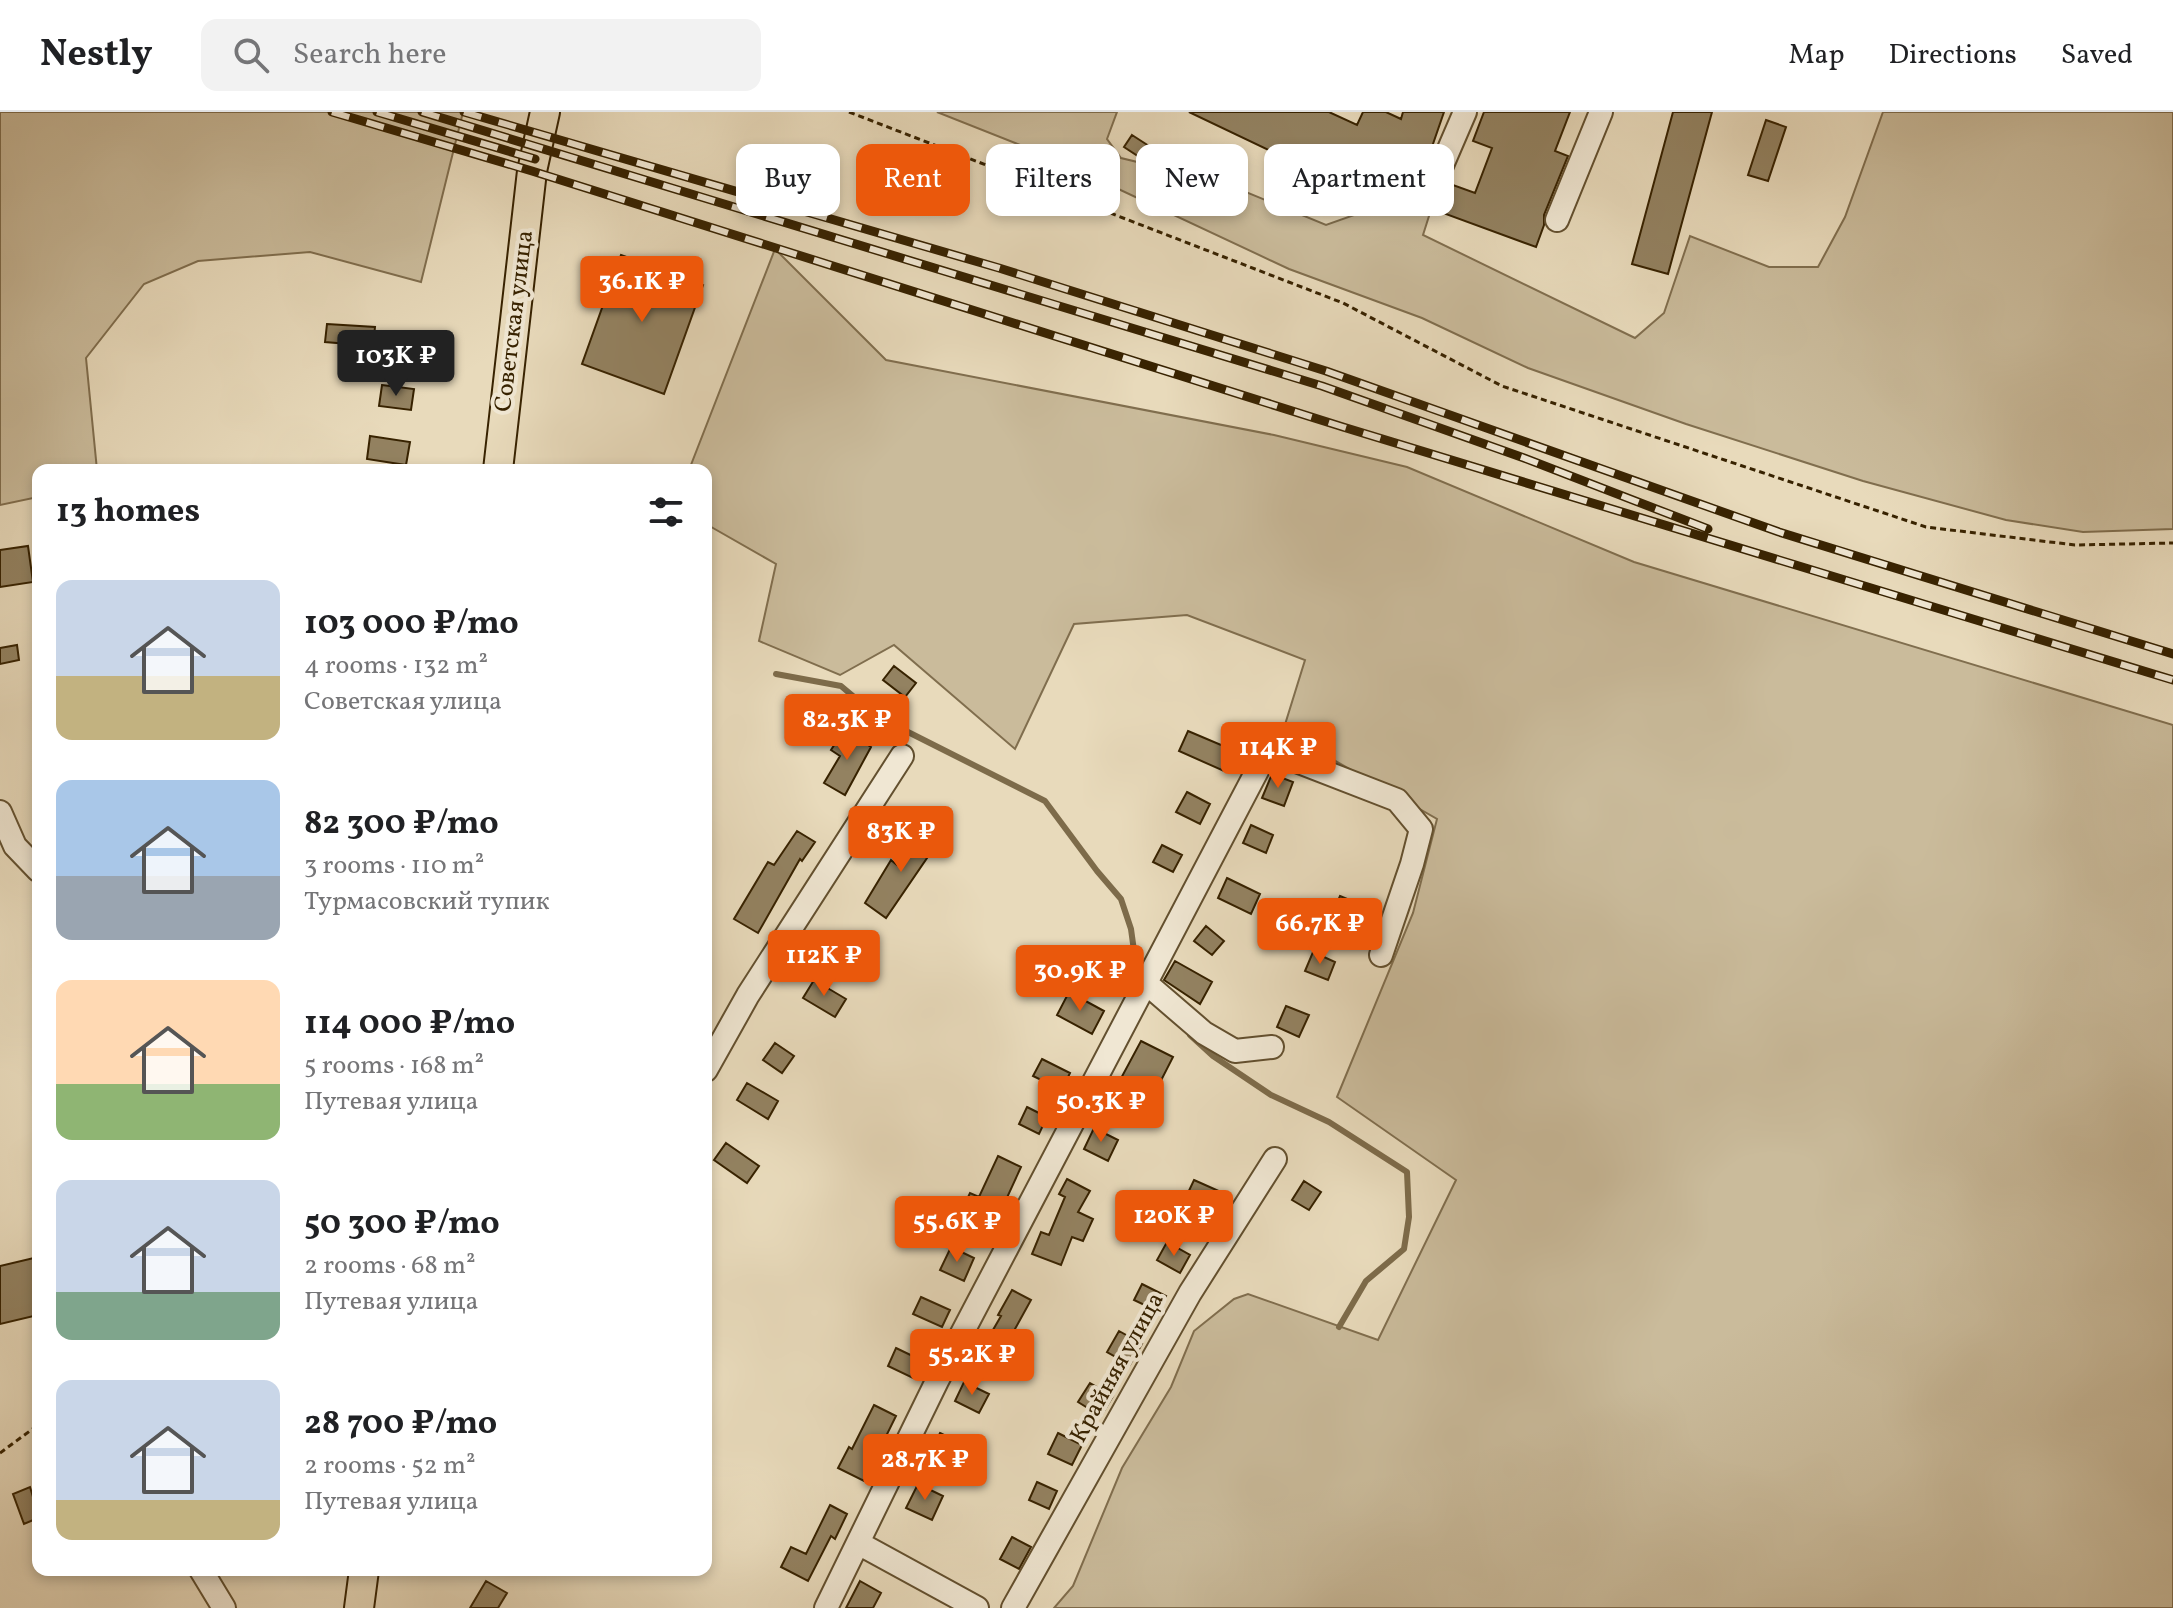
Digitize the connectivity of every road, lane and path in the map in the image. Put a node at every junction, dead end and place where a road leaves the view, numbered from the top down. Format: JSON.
{"nodes":[{"id":1,"x":545,"y":112,"type":"edge"},
{"id":2,"x":849,"y":112,"type":"edge"},
{"id":3,"x":1465,"y":112,"type":"edge"},
{"id":4,"x":1601,"y":112,"type":"edge"},
{"id":5,"x":1451,"y":144,"type":"edge"},
{"id":6,"x":1557,"y":220,"type":"dead end"},
{"id":7,"x":499,"y":464,"type":"edge"},
{"id":8,"x":2173,"y":543,"type":"edge"},
{"id":9,"x":902,"y":756,"type":"dead end"},
{"id":10,"x":0,"y":812,"type":"edge"},
{"id":11,"x":32,"y":864,"type":"edge"},
{"id":12,"x":1381,"y":955,"type":"dead end"},
{"id":13,"x":1143,"y":990,"type":"junction"},
{"id":14,"x":1272,"y":1047,"type":"dead end"},
{"id":15,"x":712,"y":1059,"type":"edge"},
{"id":16,"x":1275,"y":1159,"type":"dead end"},
{"id":17,"x":32,"y":1429,"type":"edge"},
{"id":18,"x":0,"y":1453,"type":"edge"},
{"id":19,"x":860,"y":1544,"type":"junction"},
{"id":20,"x":205,"y":1576,"type":"edge"},
{"id":21,"x":363,"y":1576,"type":"edge"},
{"id":22,"x":224,"y":1608,"type":"edge"},
{"id":23,"x":359,"y":1608,"type":"edge"},
{"id":24,"x":826,"y":1608,"type":"edge"},
{"id":25,"x":977,"y":1608,"type":"edge"},
{"id":26,"x":1013,"y":1608,"type":"edge"}],
"edges":[{"from":1,"to":7,"type":"main road","name":"Советская улица"},
{"from":2,"to":8,"type":"path"},
{"from":3,"to":5,"type":"street"},
{"from":4,"to":6,"type":"street"},
{"from":9,"to":15,"type":"street"},
{"from":10,"to":11,"type":"street"},
{"from":12,"to":13,"type":"street"},
{"from":13,"to":14,"type":"street"},
{"from":13,"to":19,"type":"street"},
{"from":16,"to":26,"type":"street","name":"Крайняя улица"},
{"from":17,"to":18,"type":"path"},
{"from":19,"to":24,"type":"street"},
{"from":19,"to":25,"type":"street"},
{"from":20,"to":22,"type":"street"},
{"from":21,"to":23,"type":"main road"}]}
